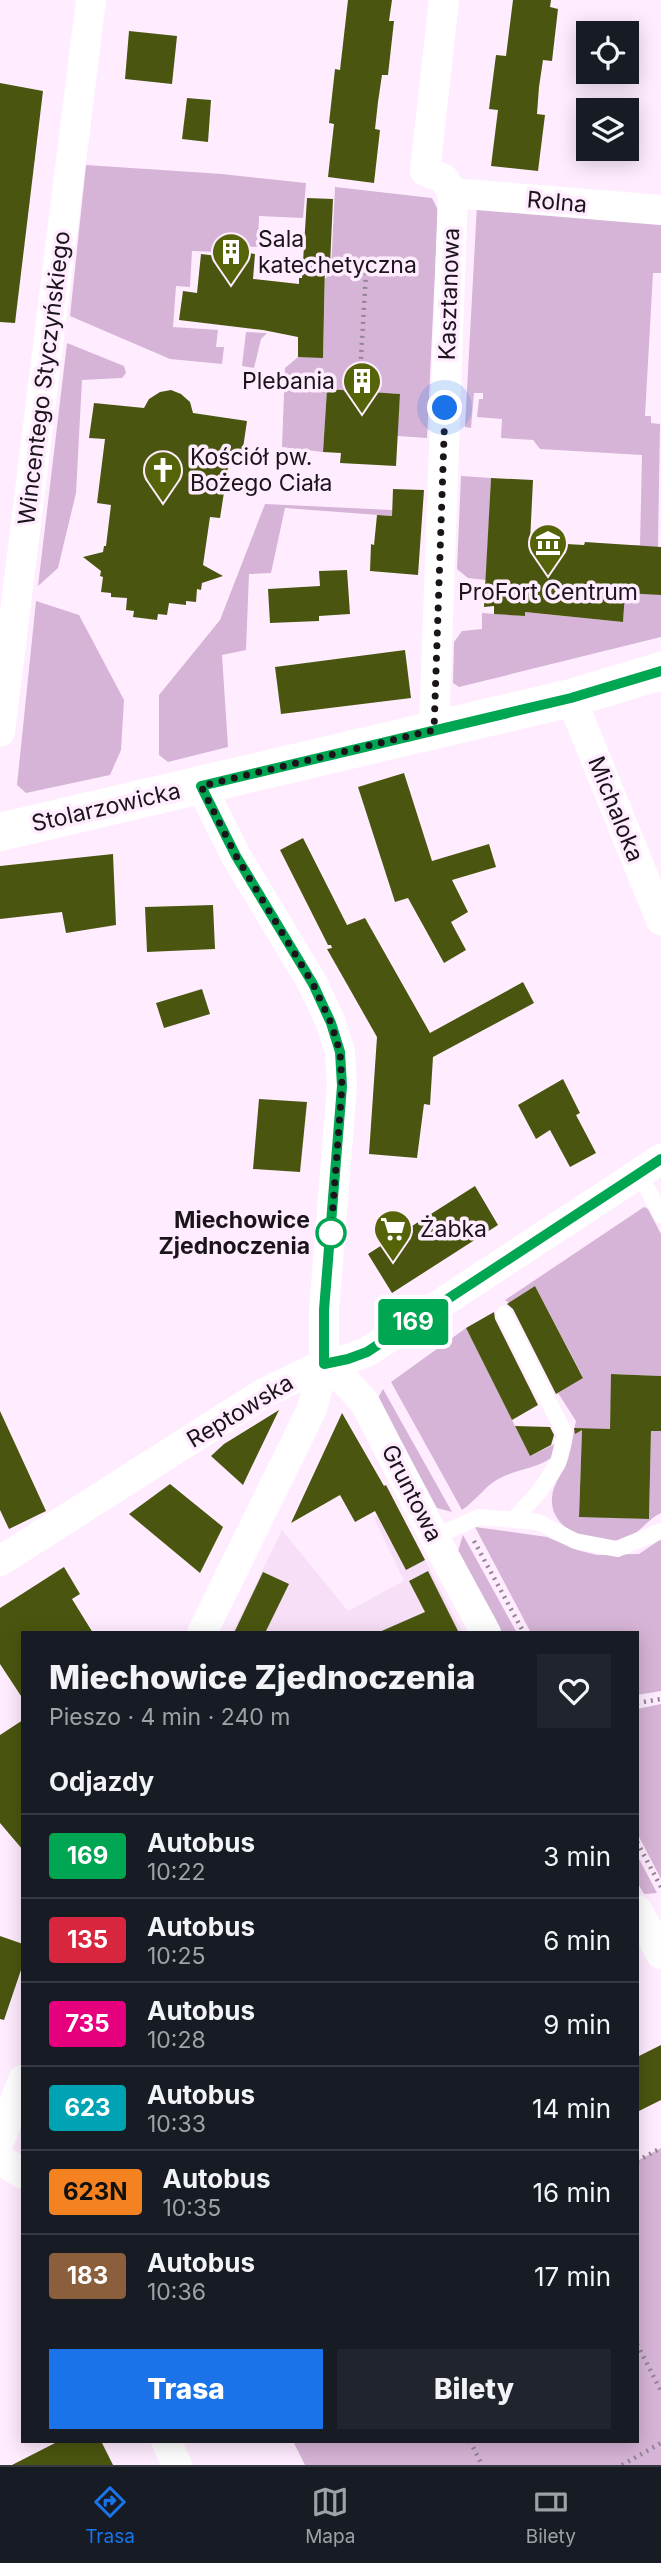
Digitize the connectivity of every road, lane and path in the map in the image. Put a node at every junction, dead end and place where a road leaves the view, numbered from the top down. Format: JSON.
{"nodes":[{"id":1,"x":444,"y":0,"type":"edge"},
{"id":2,"x":90,"y":12,"type":"edge"},
{"id":3,"x":453,"y":193,"type":"junction"},
{"id":4,"x":661,"y":210,"type":"edge"},
{"id":5,"x":303,"y":272,"type":"dead end"},
{"id":6,"x":359,"y":391,"type":"dead end"},
{"id":7,"x":661,"y":671,"type":"edge"},
{"id":8,"x":571,"y":698,"type":"junction"},
{"id":9,"x":434,"y":730,"type":"junction"},
{"id":10,"x":0,"y":732,"type":"edge"},
{"id":11,"x":201,"y":786,"type":"junction"},
{"id":12,"x":0,"y":832,"type":"edge"},
{"id":13,"x":661,"y":920,"type":"edge"},
{"id":14,"x":650,"y":1166,"type":"edge"},
{"id":15,"x":661,"y":1215,"type":"edge"},
{"id":16,"x":504,"y":1314,"type":"dead end"},
{"id":17,"x":324,"y":1364,"type":"junction"},
{"id":18,"x":513,"y":1520,"type":"junction"},
{"id":19,"x":661,"y":1531,"type":"edge"},
{"id":20,"x":434,"y":1537,"type":"junction"},
{"id":21,"x":0,"y":1561,"type":"edge"},
{"id":22,"x":203,"y":1631,"type":"edge"},
{"id":23,"x":485,"y":1631,"type":"edge"},
{"id":24,"x":661,"y":1699,"type":"edge"},
{"id":25,"x":639,"y":1703,"type":"edge"},
{"id":26,"x":639,"y":1846,"type":"edge"},
{"id":27,"x":661,"y":1887,"type":"edge"},
{"id":28,"x":639,"y":1914,"type":"edge"},
{"id":29,"x":661,"y":1954,"type":"edge"},
{"id":30,"x":21,"y":2085,"type":"edge"},
{"id":31,"x":0,"y":2140,"type":"edge"},
{"id":32,"x":661,"y":2148,"type":"edge"},
{"id":33,"x":0,"y":2159,"type":"edge"},
{"id":34,"x":639,"y":2160,"type":"edge"},
{"id":35,"x":21,"y":2173,"type":"edge"},
{"id":36,"x":639,"y":2348,"type":"edge"},
{"id":37,"x":661,"y":2391,"type":"edge"},
{"id":38,"x":167,"y":2443,"type":"edge"},
{"id":39,"x":471,"y":2443,"type":"edge"},
{"id":40,"x":661,"y":2443,"type":"edge"},
{"id":41,"x":177,"y":2465,"type":"edge"},
{"id":42,"x":482,"y":2465,"type":"edge"},
{"id":43,"x":622,"y":2465,"type":"edge"}],
"edges":[{"from":1,"to":3,"type":"street"},
{"from":2,"to":10,"type":"street","name":"Wincentego Styczyńskiego"},
{"from":3,"to":4,"type":"street","name":"Rolna"},
{"from":3,"to":9,"type":"street","name":"Kasztanowa"},
{"from":5,"to":6,"type":"path"},
{"from":7,"to":8,"type":"street","name":"Stolarzowicka"},
{"from":8,"to":9,"type":"street","name":"Stolarzowicka"},
{"from":8,"to":13,"type":"street","name":"Michaloka"},
{"from":9,"to":11,"type":"street","name":"Stolarzowicka"},
{"from":11,"to":12,"type":"street","name":"Stolarzowicka"},
{"from":11,"to":17,"type":"street"},
{"from":14,"to":15,"type":"lane"},
{"from":14,"to":17,"type":"street","name":"Reptowska"},
{"from":16,"to":18,"type":"lane"},
{"from":17,"to":20,"type":"street","name":"Gruntowa"},
{"from":17,"to":21,"type":"street","name":"Reptowska"},
{"from":17,"to":22,"type":"street"},
{"from":18,"to":19,"type":"lane"},
{"from":18,"to":20,"type":"lane"},
{"from":20,"to":23,"type":"street","name":"Gruntowa"},
{"from":24,"to":25,"type":"path"},
{"from":26,"to":27,"type":"path"},
{"from":28,"to":29,"type":"street"},
{"from":30,"to":31,"type":"street"},
{"from":32,"to":34,"type":"path"},
{"from":33,"to":35,"type":"street"},
{"from":36,"to":37,"type":"path"},
{"from":38,"to":41,"type":"street"},
{"from":39,"to":42,"type":"path"},
{"from":40,"to":43,"type":"path"}]}
